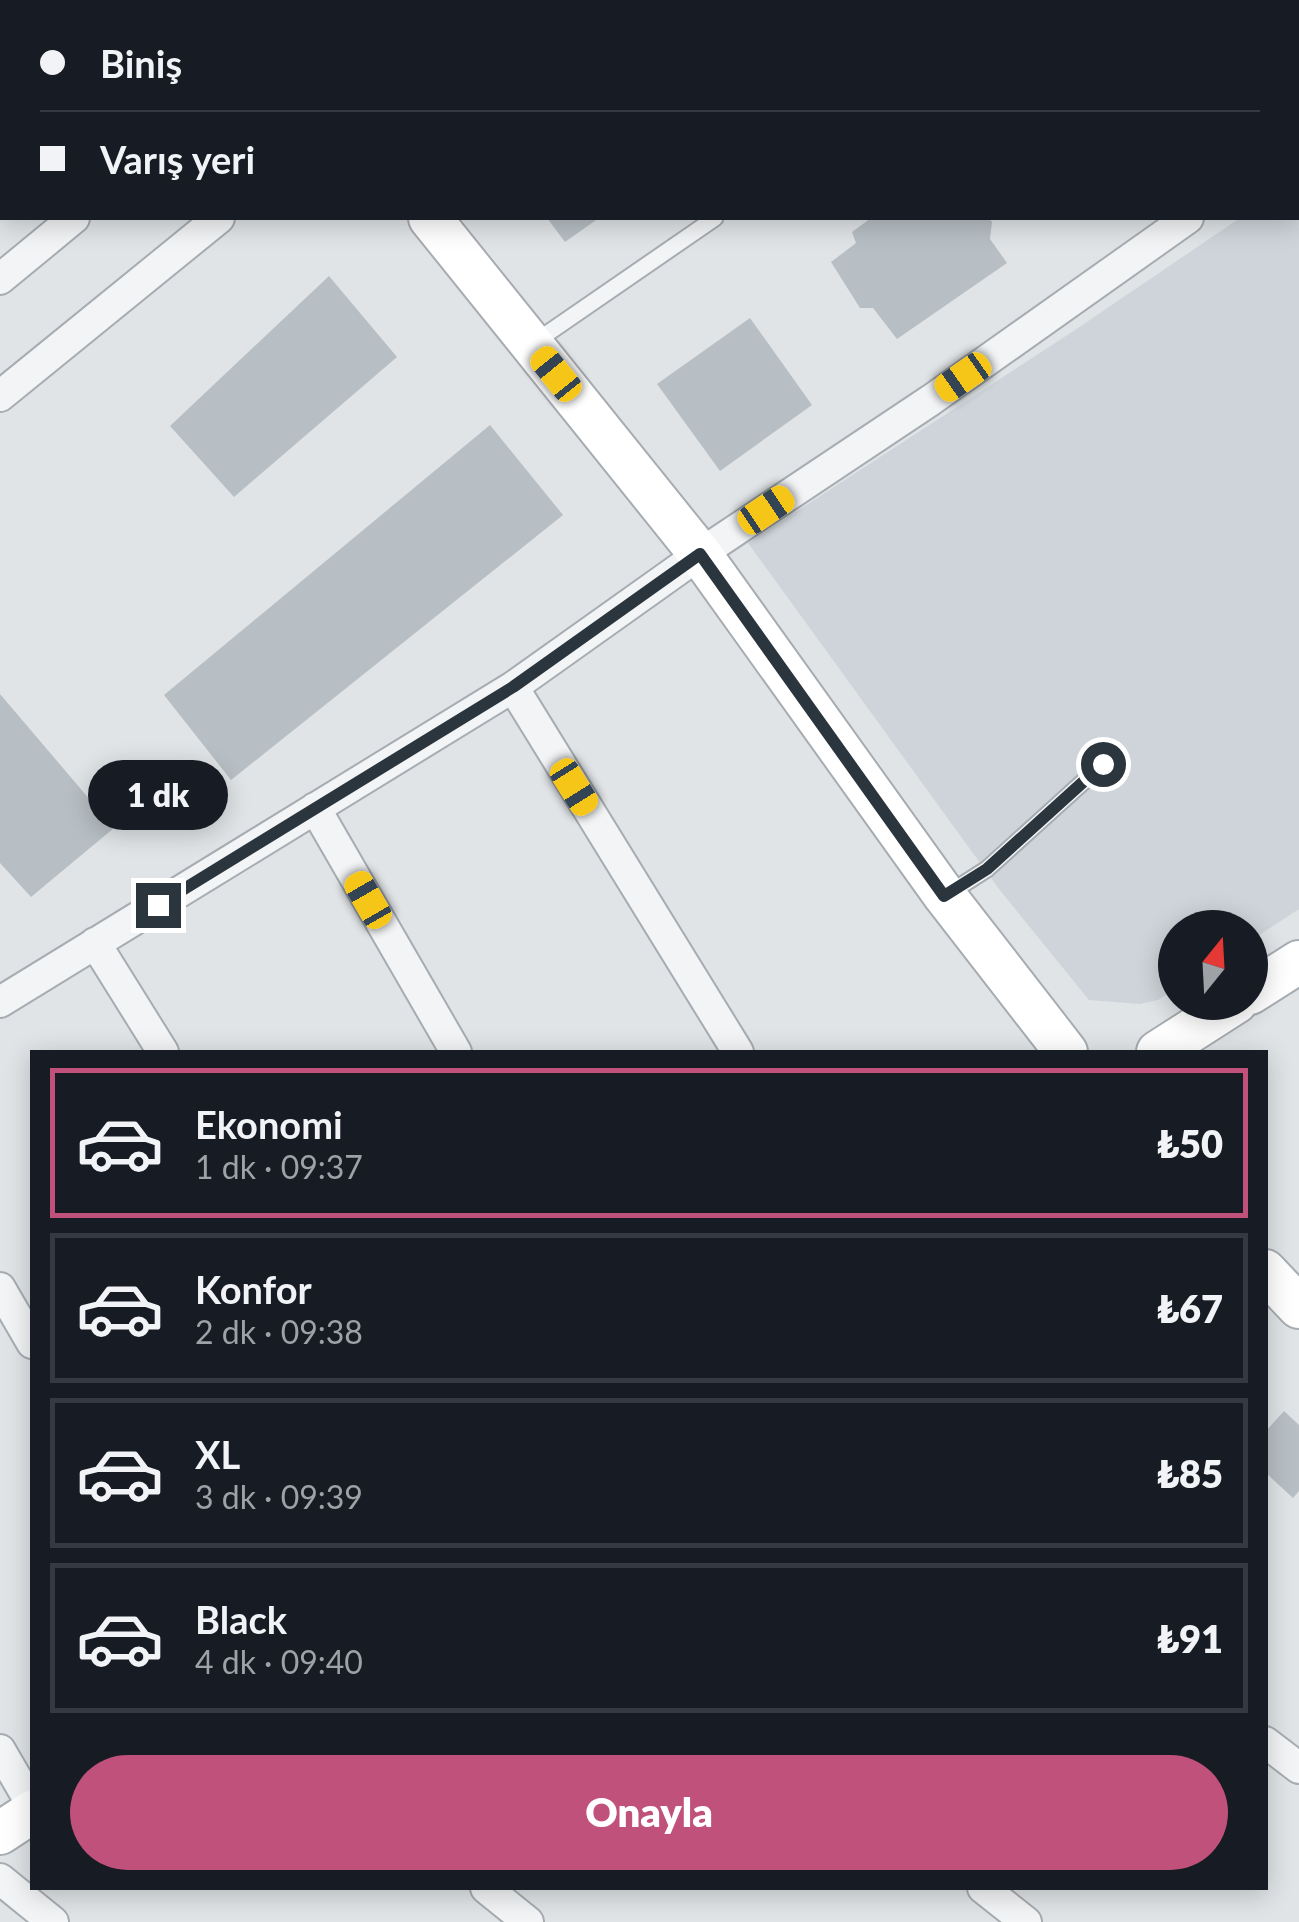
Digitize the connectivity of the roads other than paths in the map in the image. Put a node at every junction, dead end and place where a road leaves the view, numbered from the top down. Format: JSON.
{"nodes":[{"id":1,"x":72,"y":220,"type":"edge"},
{"id":2,"x":217,"y":220,"type":"edge"},
{"id":3,"x":432,"y":220,"type":"edge"},
{"id":4,"x":712,"y":220,"type":"edge"},
{"id":5,"x":1185,"y":220,"type":"edge"},
{"id":6,"x":0,"y":279,"type":"edge"},
{"id":7,"x":532,"y":344,"type":"junction"},
{"id":8,"x":0,"y":396,"type":"edge"},
{"id":9,"x":700,"y":554,"type":"junction"},
{"id":10,"x":513,"y":687,"type":"junction"},
{"id":11,"x":1103,"y":764,"type":"dead end"},
{"id":12,"x":315,"y":808,"type":"junction"},
{"id":13,"x":944,"y":896,"type":"junction"},
{"id":14,"x":95,"y":943,"type":"junction"},
{"id":15,"x":1299,"y":962,"type":"edge"},
{"id":16,"x":1268,"y":982,"type":"edge"},
{"id":17,"x":0,"y":1002,"type":"edge"},
{"id":18,"x":1208,"y":1020,"type":"edge"},
{"id":19,"x":163,"y":1050,"type":"edge"},
{"id":20,"x":455,"y":1050,"type":"edge"},
{"id":21,"x":737,"y":1050,"type":"edge"},
{"id":22,"x":1064,"y":1050,"type":"edge"},
{"id":23,"x":1161,"y":1050,"type":"edge"},
{"id":24,"x":1268,"y":1274,"type":"edge"},
{"id":25,"x":0,"y":1288,"type":"edge"},
{"id":26,"x":1299,"y":1307,"type":"edge"},
{"id":27,"x":30,"y":1340,"type":"edge"},
{"id":28,"x":1268,"y":1744,"type":"edge"},
{"id":29,"x":0,"y":1750,"type":"edge"},
{"id":30,"x":1299,"y":1768,"type":"edge"},
{"id":31,"x":30,"y":1804,"type":"edge"},
{"id":32,"x":30,"y":1810,"type":"edge"},
{"id":33,"x":0,"y":1833,"type":"edge"},
{"id":34,"x":0,"y":1879,"type":"edge"},
{"id":35,"x":488,"y":1890,"type":"edge"},
{"id":36,"x":986,"y":1890,"type":"edge"},
{"id":37,"x":53,"y":1922,"type":"edge"},
{"id":38,"x":528,"y":1922,"type":"edge"},
{"id":39,"x":1026,"y":1922,"type":"edge"}],
"edges":[{"from":1,"to":6,"type":"street"},
{"from":2,"to":8,"type":"street"},
{"from":3,"to":7,"type":"street"},
{"from":4,"to":7,"type":"lane"},
{"from":5,"to":9,"type":"street"},
{"from":7,"to":9,"type":"street"},
{"from":9,"to":10,"type":"street"},
{"from":9,"to":13,"type":"street"},
{"from":10,"to":12,"type":"street"},
{"from":10,"to":21,"type":"street"},
{"from":11,"to":13,"type":"lane"},
{"from":12,"to":14,"type":"street"},
{"from":12,"to":20,"type":"street"},
{"from":13,"to":22,"type":"street"},
{"from":14,"to":17,"type":"street"},
{"from":14,"to":19,"type":"street"},
{"from":15,"to":16,"type":"street"},
{"from":18,"to":23,"type":"street"},
{"from":24,"to":26,"type":"street"},
{"from":25,"to":27,"type":"street"},
{"from":28,"to":30,"type":"street"},
{"from":29,"to":31,"type":"street"},
{"from":32,"to":33,"type":"street"},
{"from":34,"to":37,"type":"street"},
{"from":35,"to":38,"type":"street"},
{"from":36,"to":39,"type":"street"}]}
